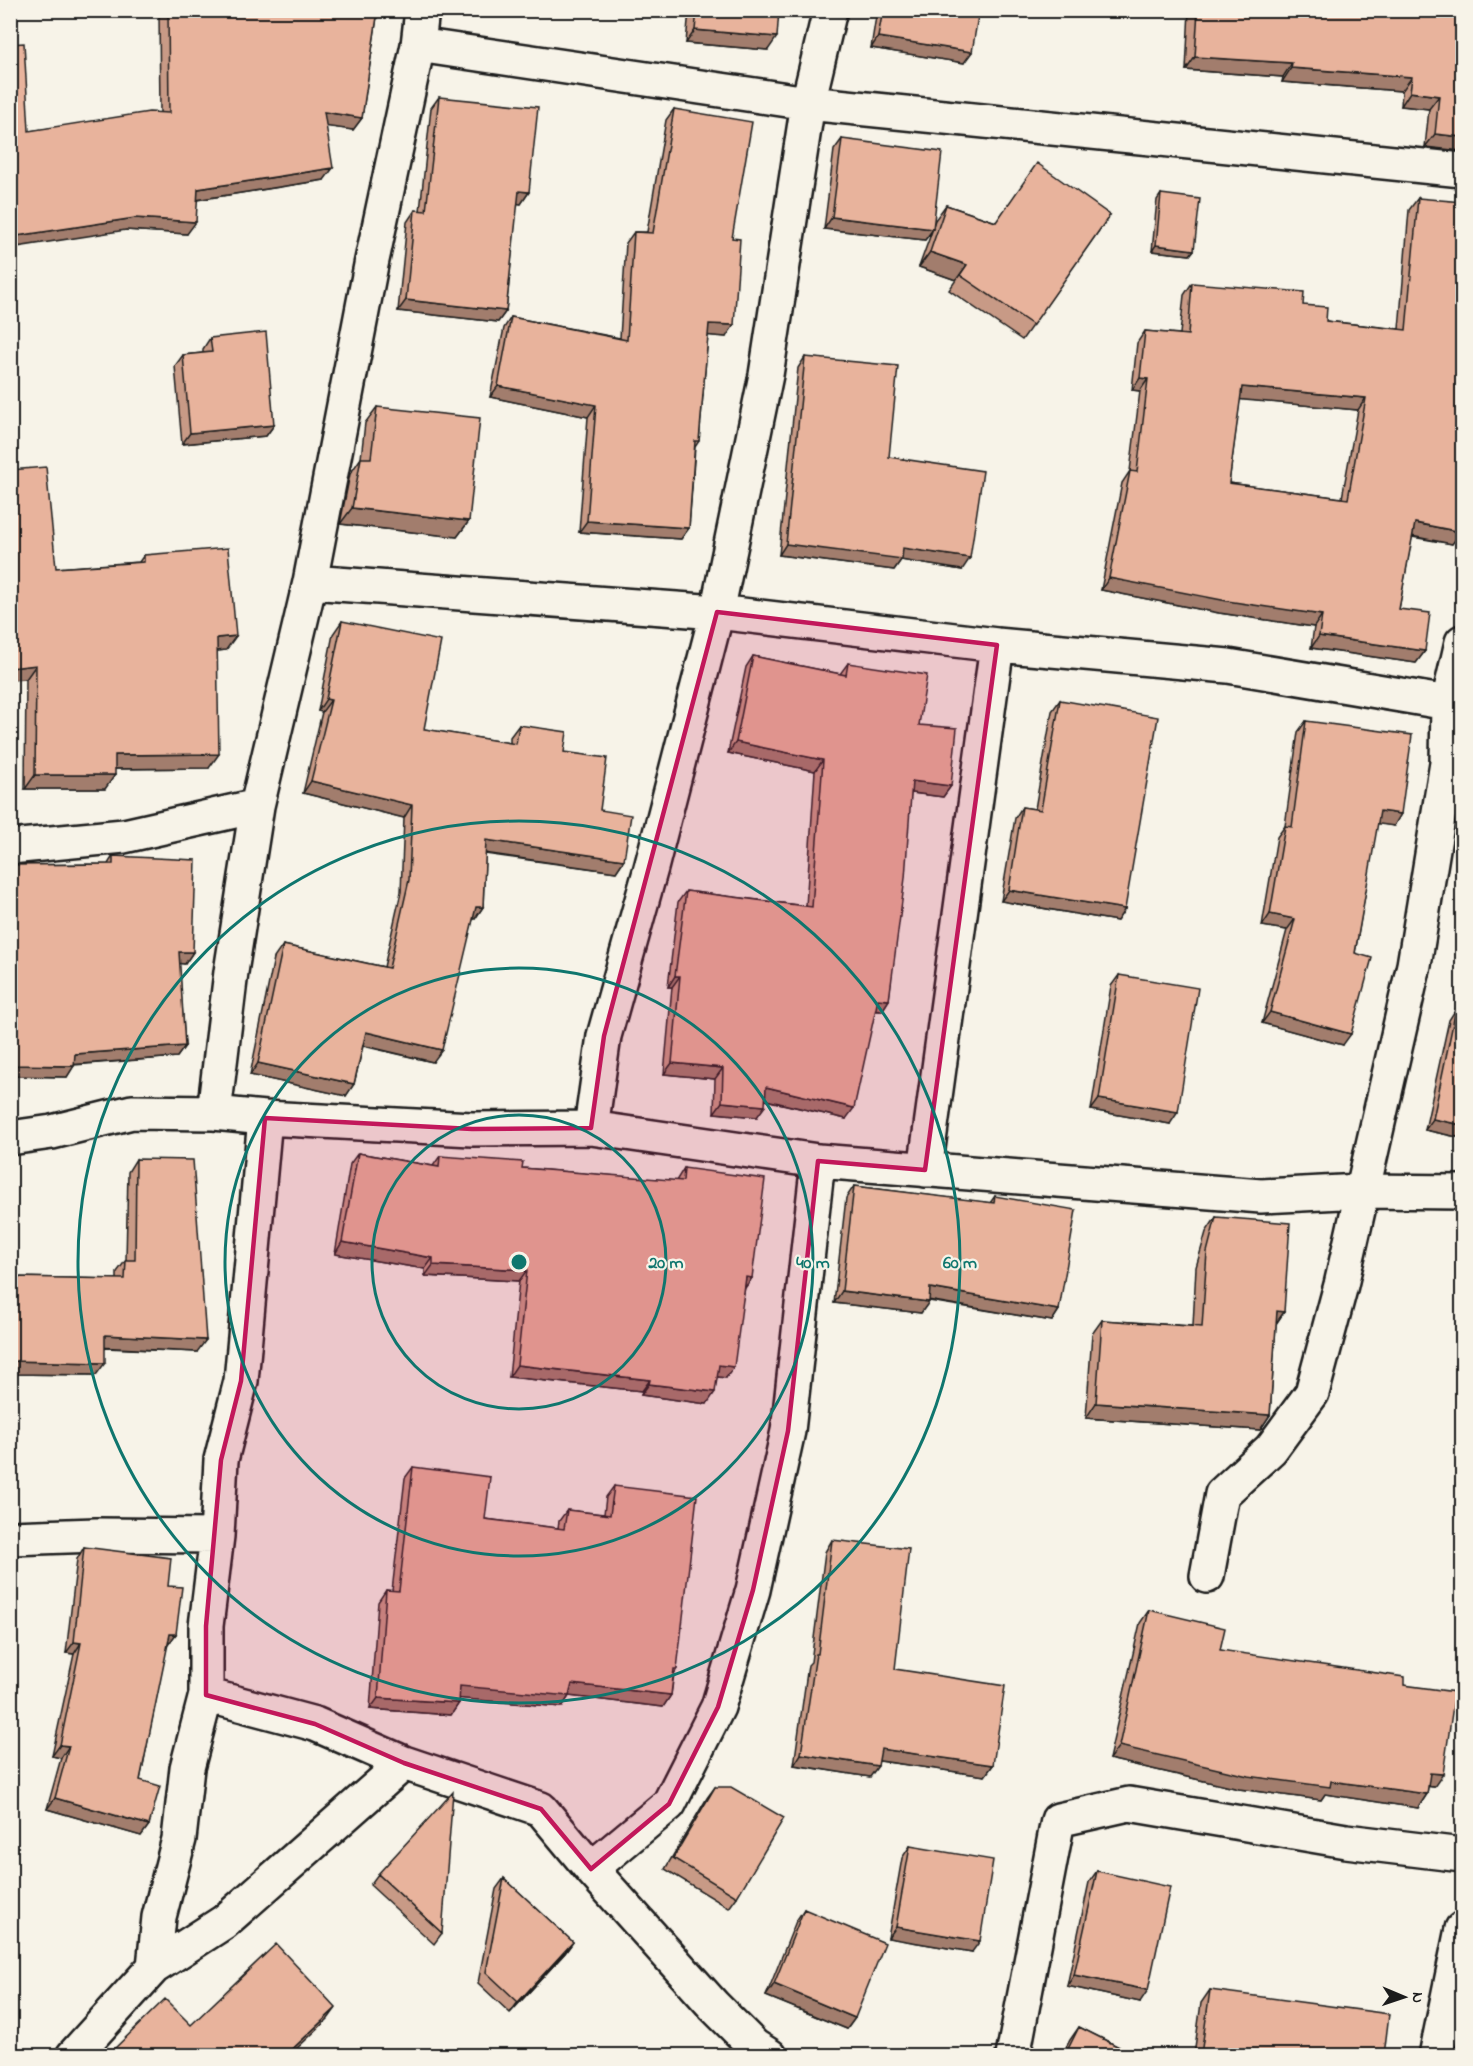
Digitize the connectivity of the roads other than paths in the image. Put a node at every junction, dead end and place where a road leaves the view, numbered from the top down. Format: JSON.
{"nodes":[{"id":1,"x":422,"y":10,"type":"edge"},
{"id":2,"x":830,"y":10,"type":"edge"},
{"id":3,"x":418,"y":45,"type":"junction"},
{"id":4,"x":808,"y":103,"type":"junction"},
{"id":5,"x":1462,"y":170,"type":"edge"},
{"id":6,"x":310,"y":582,"type":"junction"},
{"id":7,"x":717,"y":612,"type":"junction"},
{"id":8,"x":1462,"y":642,"type":"edge"},
{"id":9,"x":997,"y":645,"type":"junction"},
{"id":10,"x":1448,"y":703,"type":"junction"},
{"id":11,"x":1455,"y":765,"type":"edge"},
{"id":12,"x":257,"y":806,"type":"junction"},
{"id":13,"x":10,"y":847,"type":"edge"},
{"id":14,"x":214,"y":1113,"type":"junction"},
{"id":15,"x":265,"y":1118,"type":"junction"},
{"id":16,"x":591,"y":1128,"type":"junction"},
{"id":17,"x":10,"y":1138,"type":"edge"},
{"id":18,"x":818,"y":1161,"type":"junction"},
{"id":19,"x":925,"y":1170,"type":"junction"},
{"id":20,"x":1361,"y":1191,"type":"junction"},
{"id":21,"x":1462,"y":1192,"type":"edge"},
{"id":22,"x":217,"y":1536,"type":"junction"},
{"id":23,"x":10,"y":1538,"type":"edge"},
{"id":24,"x":1207,"y":1576,"type":"dead end"},
{"id":25,"x":206,"y":1695,"type":"junction"},
{"id":26,"x":404,"y":1763,"type":"junction"},
{"id":27,"x":1462,"y":1855,"type":"edge"},
{"id":28,"x":591,"y":1869,"type":"junction"},
{"id":29,"x":1462,"y":1929,"type":"edge"},
{"id":30,"x":154,"y":1967,"type":"junction"},
{"id":31,"x":73,"y":2055,"type":"edge"},
{"id":32,"x":770,"y":2055,"type":"edge"},
{"id":33,"x":1013,"y":2055,"type":"edge"},
{"id":34,"x":1436,"y":2055,"type":"edge"}],
"edges":[{"from":1,"to":3,"type":"street"},
{"from":2,"to":4,"type":"street"},
{"from":3,"to":4,"type":"street"},
{"from":3,"to":6,"type":"street"},
{"from":4,"to":5,"type":"street"},
{"from":4,"to":7,"type":"street"},
{"from":6,"to":7,"type":"street"},
{"from":6,"to":12,"type":"street"},
{"from":7,"to":9,"type":"street"},
{"from":7,"to":16,"type":"street"},
{"from":8,"to":10,"type":"street"},
{"from":9,"to":10,"type":"street"},
{"from":9,"to":19,"type":"street"},
{"from":10,"to":11,"type":"street"},
{"from":11,"to":20,"type":"street"},
{"from":12,"to":13,"type":"street"},
{"from":12,"to":14,"type":"street"},
{"from":14,"to":15,"type":"street"},
{"from":14,"to":17,"type":"street"},
{"from":15,"to":16,"type":"street"},
{"from":15,"to":22,"type":"street"},
{"from":16,"to":18,"type":"street"},
{"from":18,"to":19,"type":"street"},
{"from":18,"to":28,"type":"street"},
{"from":19,"to":20,"type":"street"},
{"from":20,"to":21,"type":"street"},
{"from":20,"to":24,"type":"street"},
{"from":22,"to":23,"type":"street"},
{"from":22,"to":25,"type":"street"},
{"from":25,"to":26,"type":"street"},
{"from":25,"to":30,"type":"street"},
{"from":26,"to":28,"type":"street"},
{"from":26,"to":30,"type":"street"},
{"from":27,"to":33,"type":"street"},
{"from":28,"to":32,"type":"street"},
{"from":29,"to":34,"type":"street"},
{"from":30,"to":31,"type":"street"}]}
